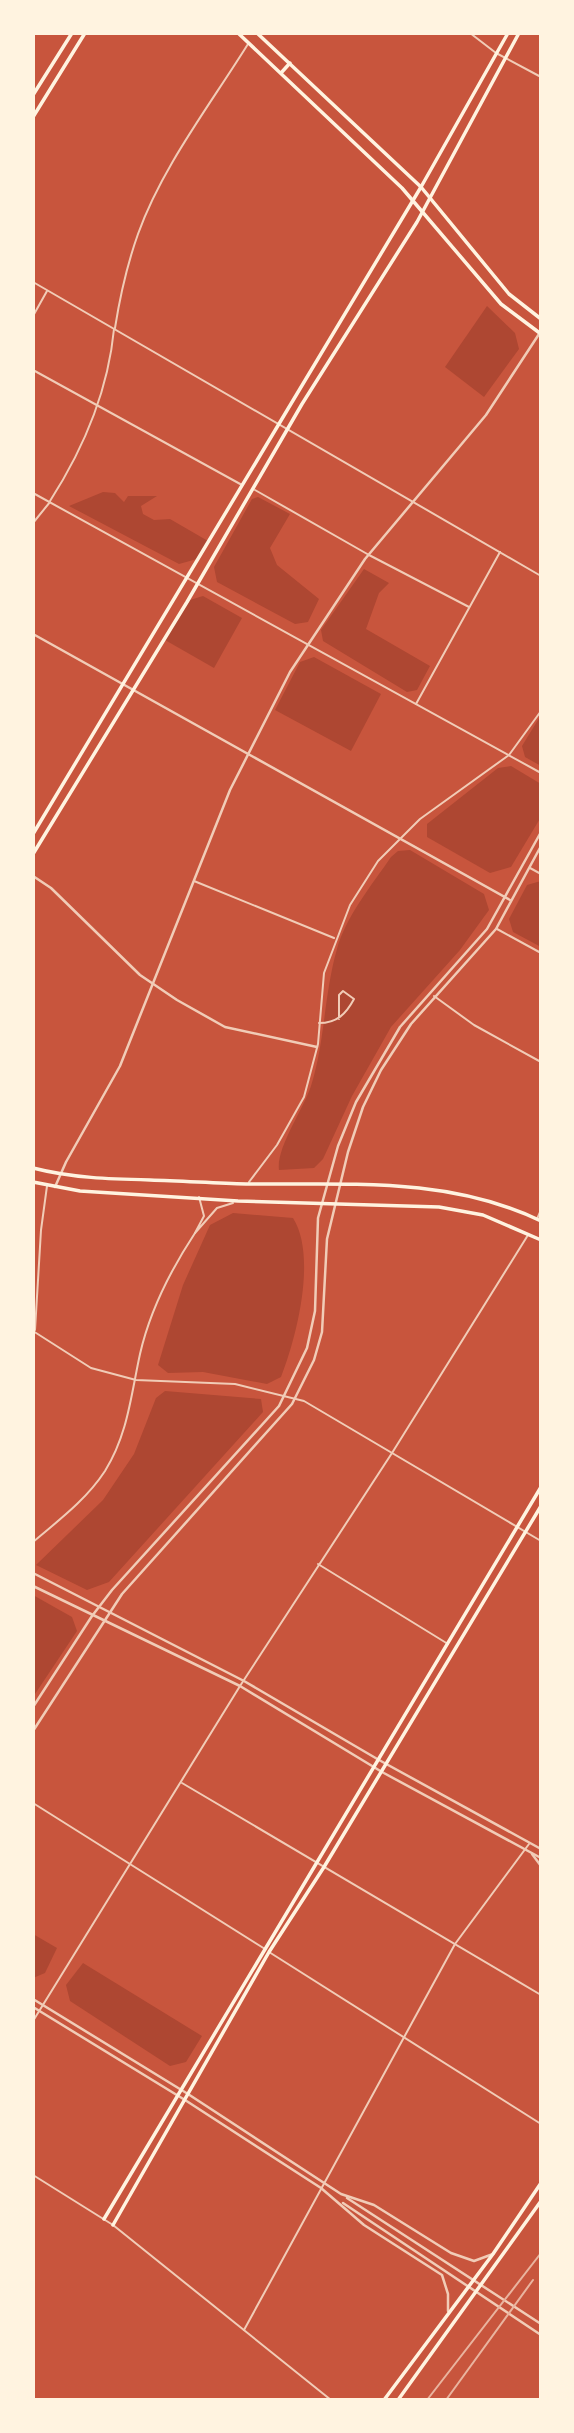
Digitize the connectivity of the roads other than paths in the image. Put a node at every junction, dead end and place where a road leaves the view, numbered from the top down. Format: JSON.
{"nodes":[{"id":1,"x":72,"y":33,"type":"edge"},
{"id":2,"x":85,"y":33,"type":"edge"},
{"id":3,"x":238,"y":33,"type":"edge"},
{"id":4,"x":257,"y":33,"type":"edge"},
{"id":5,"x":508,"y":33,"type":"edge"},
{"id":6,"x":519,"y":33,"type":"edge"},
{"id":7,"x":471,"y":35,"type":"edge"},
{"id":8,"x":249,"y":43,"type":"junction"},
{"id":9,"x":496,"y":53,"type":"junction"},
{"id":10,"x":506,"y":58,"type":"junction"},
{"id":11,"x":290,"y":63,"type":"junction"},
{"id":12,"x":281,"y":73,"type":"junction"},
{"id":13,"x":541,"y":77,"type":"edge"},
{"id":14,"x":33,"y":94,"type":"edge"},
{"id":15,"x":33,"y":117,"type":"edge"},
{"id":16,"x":421,"y":187,"type":"junction"},
{"id":17,"x":432,"y":197,"type":"junction"},
{"id":18,"x":413,"y":200,"type":"junction"},
{"id":19,"x":423,"y":213,"type":"junction"},
{"id":20,"x":33,"y":282,"type":"edge"},
{"id":21,"x":48,"y":290,"type":"junction"},
{"id":22,"x":33,"y":316,"type":"edge"},
{"id":23,"x":541,"y":319,"type":"edge"},
{"id":24,"x":114,"y":329,"type":"junction"},
{"id":25,"x":540,"y":333,"type":"edge"},
{"id":26,"x":33,"y":370,"type":"edge"},
{"id":27,"x":98,"y":405,"type":"junction"},
{"id":28,"x":279,"y":424,"type":"junction"},
{"id":29,"x":289,"y":429,"type":"junction"},
{"id":30,"x":243,"y":486,"type":"junction"},
{"id":31,"x":253,"y":489,"type":"junction"},
{"id":32,"x":33,"y":493,"type":"edge"},
{"id":33,"x":413,"y":501,"type":"junction"},
{"id":34,"x":50,"y":502,"type":"junction"},
{"id":35,"x":33,"y":523,"type":"edge"},
{"id":36,"x":500,"y":551,"type":"junction"},
{"id":37,"x":369,"y":555,"type":"junction"},
{"id":38,"x":541,"y":576,"type":"edge"},
{"id":39,"x":189,"y":578,"type":"junction"},
{"id":40,"x":198,"y":583,"type":"junction"},
{"id":41,"x":469,"y":607,"type":"junction"},
{"id":42,"x":33,"y":634,"type":"edge"},
{"id":43,"x":306,"y":645,"type":"junction"},
{"id":44,"x":124,"y":684,"type":"junction"},
{"id":45,"x":133,"y":690,"type":"junction"},
{"id":46,"x":415,"y":705,"type":"junction"},
{"id":47,"x":541,"y":711,"type":"edge"},
{"id":48,"x":249,"y":754,"type":"junction"},
{"id":49,"x":509,"y":755,"type":"junction"},
{"id":50,"x":541,"y":773,"type":"edge"},
{"id":51,"x":541,"y":832,"type":"edge"},
{"id":52,"x":33,"y":834,"type":"edge"},
{"id":53,"x":401,"y":839,"type":"junction"},
{"id":54,"x":541,"y":846,"type":"edge"},
{"id":55,"x":33,"y":854,"type":"edge"},
{"id":56,"x":529,"y":867,"type":"junction"},
{"id":57,"x":541,"y":874,"type":"edge"},
{"id":58,"x":33,"y":876,"type":"edge"},
{"id":59,"x":194,"y":881,"type":"junction"},
{"id":60,"x":505,"y":897,"type":"junction"},
{"id":61,"x":511,"y":900,"type":"junction"},
{"id":62,"x":496,"y":929,"type":"junction"},
{"id":63,"x":335,"y":938,"type":"junction"},
{"id":64,"x":541,"y":954,"type":"edge"},
{"id":65,"x":154,"y":985,"type":"junction"},
{"id":66,"x":434,"y":996,"type":"junction"},
{"id":67,"x":340,"y":1009,"type":"junction"},
{"id":68,"x":347,"y":1010,"type":"junction"},
{"id":69,"x":339,"y":1019,"type":"junction"},
{"id":70,"x":318,"y":1023,"type":"junction"},
{"id":71,"x":317,"y":1047,"type":"junction"},
{"id":72,"x":541,"y":1062,"type":"edge"},
{"id":73,"x":33,"y":1168,"type":"edge"},
{"id":74,"x":60,"y":1174,"type":"junction"},
{"id":75,"x":33,"y":1182,"type":"edge"},
{"id":76,"x":327,"y":1182,"type":"junction"},
{"id":77,"x":341,"y":1182,"type":"junction"},
{"id":78,"x":247,"y":1184,"type":"junction"},
{"id":79,"x":47,"y":1186,"type":"junction"},
{"id":80,"x":55,"y":1188,"type":"junction"},
{"id":81,"x":199,"y":1197,"type":"junction"},
{"id":82,"x":238,"y":1201,"type":"junction"},
{"id":83,"x":322,"y":1204,"type":"junction"},
{"id":84,"x":337,"y":1204,"type":"junction"},
{"id":85,"x":541,"y":1210,"type":"edge"},
{"id":86,"x":539,"y":1220,"type":"edge"},
{"id":87,"x":195,"y":1233,"type":"junction"},
{"id":88,"x":528,"y":1234,"type":"junction"},
{"id":89,"x":541,"y":1240,"type":"edge"},
{"id":90,"x":34,"y":1331,"type":"edge"},
{"id":91,"x":136,"y":1380,"type":"junction"},
{"id":92,"x":285,"y":1395,"type":"junction"},
{"id":93,"x":295,"y":1397,"type":"junction"},
{"id":94,"x":392,"y":1453,"type":"junction"},
{"id":95,"x":541,"y":1487,"type":"edge"},
{"id":96,"x":541,"y":1506,"type":"edge"},
{"id":97,"x":517,"y":1527,"type":"junction"},
{"id":98,"x":525,"y":1531,"type":"junction"},
{"id":99,"x":541,"y":1541,"type":"edge"},
{"id":100,"x":33,"y":1542,"type":"edge"},
{"id":101,"x":318,"y":1564,"type":"junction"},
{"id":102,"x":33,"y":1573,"type":"edge"},
{"id":103,"x":33,"y":1586,"type":"edge"},
{"id":104,"x":98,"y":1608,"type":"junction"},
{"id":105,"x":108,"y":1613,"type":"junction"},
{"id":106,"x":92,"y":1616,"type":"junction"},
{"id":107,"x":102,"y":1622,"type":"junction"},
{"id":108,"x":448,"y":1644,"type":"junction"},
{"id":109,"x":244,"y":1681,"type":"junction"},
{"id":110,"x":240,"y":1686,"type":"junction"},
{"id":111,"x":33,"y":1707,"type":"edge"},
{"id":112,"x":33,"y":1731,"type":"edge"},
{"id":113,"x":379,"y":1760,"type":"junction"},
{"id":114,"x":386,"y":1764,"type":"junction"},
{"id":115,"x":376,"y":1768,"type":"junction"},
{"id":116,"x":382,"y":1772,"type":"junction"},
{"id":117,"x":181,"y":1783,"type":"junction"},
{"id":118,"x":33,"y":1803,"type":"edge"},
{"id":119,"x":531,"y":1844,"type":"junction"},
{"id":120,"x":541,"y":1847,"type":"edge"},
{"id":121,"x":525,"y":1849,"type":"junction"},
{"id":122,"x":530,"y":1852,"type":"junction"},
{"id":123,"x":541,"y":1858,"type":"edge"},
{"id":124,"x":318,"y":1863,"type":"junction"},
{"id":125,"x":132,"y":1864,"type":"junction"},
{"id":126,"x":324,"y":1867,"type":"junction"},
{"id":127,"x":541,"y":1867,"type":"edge"},
{"id":128,"x":455,"y":1944,"type":"junction"},
{"id":129,"x":267,"y":1951,"type":"junction"},
{"id":130,"x":541,"y":1994,"type":"edge"},
{"id":131,"x":33,"y":1999,"type":"edge"},
{"id":132,"x":43,"y":2006,"type":"junction"},
{"id":133,"x":33,"y":2007,"type":"edge"},
{"id":134,"x":40,"y":2011,"type":"junction"},
{"id":135,"x":33,"y":2021,"type":"edge"},
{"id":136,"x":404,"y":2036,"type":"junction"},
{"id":137,"x":182,"y":2090,"type":"junction"},
{"id":138,"x":188,"y":2094,"type":"junction"},
{"id":139,"x":179,"y":2096,"type":"junction"},
{"id":140,"x":185,"y":2099,"type":"junction"},
{"id":141,"x":541,"y":2124,"type":"edge"},
{"id":142,"x":33,"y":2175,"type":"edge"},
{"id":143,"x":324,"y":2183,"type":"junction"},
{"id":144,"x":541,"y":2183,"type":"edge"},
{"id":145,"x":321,"y":2189,"type":"junction"},
{"id":146,"x":341,"y":2194,"type":"junction"},
{"id":147,"x":338,"y":2200,"type":"junction"},
{"id":148,"x":541,"y":2201,"type":"edge"},
{"id":149,"x":104,"y":2220,"type":"junction"},
{"id":150,"x":113,"y":2225,"type":"junction"},
{"id":151,"x":493,"y":2254,"type":"junction"},
{"id":152,"x":448,"y":2311,"type":"junction"},
{"id":153,"x":541,"y":2324,"type":"edge"},
{"id":154,"x":244,"y":2330,"type":"junction"},
{"id":155,"x":541,"y":2335,"type":"edge"},
{"id":156,"x":331,"y":2400,"type":"edge"},
{"id":157,"x":384,"y":2400,"type":"edge"},
{"id":158,"x":398,"y":2400,"type":"edge"}],
"edges":[{"from":1,"to":14,"type":"main road"},
{"from":2,"to":15,"type":"main road"},
{"from":3,"to":8,"type":"main road"},
{"from":4,"to":11,"type":"main road"},
{"from":5,"to":9,"type":"main road"},
{"from":6,"to":10,"type":"main road"},
{"from":7,"to":9,"type":"street"},
{"from":8,"to":12,"type":"main road"},
{"from":8,"to":24,"type":"street"},
{"from":9,"to":10,"type":"street"},
{"from":9,"to":16,"type":"main road"},
{"from":10,"to":13,"type":"street"},
{"from":10,"to":17,"type":"main road"},
{"from":11,"to":12,"type":"main road"},
{"from":11,"to":16,"type":"main road"},
{"from":12,"to":18,"type":"main road"},
{"from":16,"to":17,"type":"main road"},
{"from":16,"to":18,"type":"main road"},
{"from":17,"to":19,"type":"main road"},
{"from":17,"to":23,"type":"main road"},
{"from":18,"to":19,"type":"main road"},
{"from":18,"to":28,"type":"main road"},
{"from":19,"to":25,"type":"main road"},
{"from":19,"to":29,"type":"main road"},
{"from":20,"to":21,"type":"street"},
{"from":21,"to":22,"type":"street"},
{"from":21,"to":24,"type":"street"},
{"from":24,"to":27,"type":"street"},
{"from":24,"to":28,"type":"street"},
{"from":25,"to":33,"type":"street"},
{"from":26,"to":27,"type":"street"},
{"from":27,"to":30,"type":"street"},
{"from":27,"to":34,"type":"street"},
{"from":28,"to":29,"type":"street"},
{"from":28,"to":30,"type":"main road"},
{"from":29,"to":31,"type":"main road"},
{"from":29,"to":33,"type":"street"},
{"from":30,"to":39,"type":"main road"},
{"from":31,"to":37,"type":"street"},
{"from":31,"to":40,"type":"main road"},
{"from":32,"to":34,"type":"street"},
{"from":33,"to":36,"type":"street"},
{"from":33,"to":37,"type":"street"},
{"from":34,"to":35,"type":"street"},
{"from":34,"to":39,"type":"street"},
{"from":36,"to":38,"type":"street"},
{"from":36,"to":41,"type":"street"},
{"from":37,"to":41,"type":"street"},
{"from":37,"to":43,"type":"street"},
{"from":39,"to":40,"type":"street"},
{"from":39,"to":44,"type":"main road"},
{"from":40,"to":43,"type":"street"},
{"from":40,"to":45,"type":"main road"},
{"from":41,"to":46,"type":"street"},
{"from":42,"to":44,"type":"street"},
{"from":43,"to":46,"type":"street"},
{"from":43,"to":48,"type":"street"},
{"from":44,"to":45,"type":"street"},
{"from":44,"to":52,"type":"main road"},
{"from":45,"to":48,"type":"street"},
{"from":45,"to":55,"type":"main road"},
{"from":46,"to":49,"type":"street"},
{"from":47,"to":49,"type":"street"},
{"from":48,"to":53,"type":"street"},
{"from":48,"to":59,"type":"street"},
{"from":49,"to":50,"type":"street"},
{"from":49,"to":53,"type":"street"},
{"from":51,"to":60,"type":"street"},
{"from":53,"to":60,"type":"street"},
{"from":53,"to":63,"type":"street"},
{"from":54,"to":56,"type":"street"},
{"from":56,"to":57,"type":"street"},
{"from":56,"to":61,"type":"street"},
{"from":58,"to":65,"type":"street"},
{"from":59,"to":63,"type":"street"},
{"from":59,"to":65,"type":"street"},
{"from":60,"to":61,"type":"street"},
{"from":60,"to":76,"type":"street"},
{"from":61,"to":62,"type":"street"},
{"from":62,"to":64,"type":"street"},
{"from":62,"to":66,"type":"street"},
{"from":63,"to":70,"type":"street"},
{"from":65,"to":71,"type":"street"},
{"from":65,"to":74,"type":"street"},
{"from":66,"to":72,"type":"street"},
{"from":66,"to":77,"type":"street"},
{"from":67,"to":68,"type":"street"},
{"from":67,"to":68,"type":"street"},
{"from":67,"to":69,"type":"street"},
{"from":68,"to":69,"type":"street"},
{"from":69,"to":70,"type":"street"},
{"from":70,"to":71,"type":"street"},
{"from":71,"to":78,"type":"street"},
{"from":73,"to":74,"type":"main road"},
{"from":74,"to":78,"type":"main road"},
{"from":74,"to":80,"type":"street"},
{"from":75,"to":79,"type":"main road"},
{"from":76,"to":77,"type":"main road"},
{"from":76,"to":78,"type":"main road"},
{"from":76,"to":83,"type":"street"},
{"from":77,"to":84,"type":"street"},
{"from":77,"to":86,"type":"main road"},
{"from":79,"to":80,"type":"main road"},
{"from":79,"to":90,"type":"street"},
{"from":80,"to":81,"type":"main road"},
{"from":81,"to":82,"type":"main road"},
{"from":81,"to":87,"type":"street"},
{"from":82,"to":83,"type":"main road"},
{"from":82,"to":87,"type":"street"},
{"from":83,"to":84,"type":"main road"},
{"from":83,"to":92,"type":"street"},
{"from":84,"to":88,"type":"main road"},
{"from":84,"to":93,"type":"street"},
{"from":85,"to":86,"type":"street"},
{"from":87,"to":91,"type":"street"},
{"from":88,"to":89,"type":"main road"},
{"from":88,"to":94,"type":"street"},
{"from":90,"to":91,"type":"street"},
{"from":91,"to":92,"type":"street"},
{"from":91,"to":100,"type":"street"},
{"from":92,"to":93,"type":"street"},
{"from":92,"to":104,"type":"street"},
{"from":93,"to":94,"type":"street"},
{"from":93,"to":105,"type":"street"},
{"from":94,"to":97,"type":"street"},
{"from":94,"to":101,"type":"street"},
{"from":95,"to":97,"type":"main road"},
{"from":96,"to":98,"type":"main road"},
{"from":97,"to":98,"type":"street"},
{"from":97,"to":108,"type":"main road"},
{"from":98,"to":99,"type":"street"},
{"from":98,"to":114,"type":"main road"},
{"from":101,"to":108,"type":"street"},
{"from":101,"to":109,"type":"street"},
{"from":102,"to":104,"type":"street"},
{"from":103,"to":106,"type":"street"},
{"from":104,"to":105,"type":"street"},
{"from":104,"to":106,"type":"street"},
{"from":105,"to":107,"type":"street"},
{"from":105,"to":109,"type":"street"},
{"from":106,"to":107,"type":"street"},
{"from":106,"to":111,"type":"street"},
{"from":107,"to":110,"type":"street"},
{"from":107,"to":112,"type":"street"},
{"from":108,"to":113,"type":"main road"},
{"from":109,"to":110,"type":"street"},
{"from":109,"to":113,"type":"street"},
{"from":110,"to":115,"type":"street"},
{"from":110,"to":117,"type":"street"},
{"from":113,"to":114,"type":"street"},
{"from":113,"to":115,"type":"main road"},
{"from":114,"to":116,"type":"main road"},
{"from":114,"to":119,"type":"street"},
{"from":115,"to":116,"type":"street"},
{"from":115,"to":124,"type":"main road"},
{"from":116,"to":121,"type":"street"},
{"from":116,"to":126,"type":"main road"},
{"from":117,"to":124,"type":"street"},
{"from":117,"to":125,"type":"street"},
{"from":118,"to":125,"type":"street"},
{"from":119,"to":120,"type":"street"},
{"from":119,"to":121,"type":"street"},
{"from":121,"to":122,"type":"street"},
{"from":121,"to":128,"type":"street"},
{"from":122,"to":123,"type":"street"},
{"from":122,"to":127,"type":"street"},
{"from":124,"to":126,"type":"street"},
{"from":124,"to":129,"type":"main road"},
{"from":125,"to":129,"type":"street"},
{"from":125,"to":132,"type":"street"},
{"from":126,"to":128,"type":"street"},
{"from":126,"to":129,"type":"main road"},
{"from":128,"to":130,"type":"street"},
{"from":128,"to":136,"type":"street"},
{"from":129,"to":136,"type":"street"},
{"from":129,"to":137,"type":"main road"},
{"from":129,"to":138,"type":"main road"},
{"from":131,"to":132,"type":"street"},
{"from":132,"to":134,"type":"street"},
{"from":132,"to":137,"type":"street"},
{"from":133,"to":134,"type":"street"},
{"from":134,"to":135,"type":"street"},
{"from":134,"to":139,"type":"street"},
{"from":136,"to":141,"type":"street"},
{"from":136,"to":143,"type":"street"},
{"from":137,"to":138,"type":"street"},
{"from":137,"to":139,"type":"main road"},
{"from":138,"to":140,"type":"main road"},
{"from":138,"to":143,"type":"street"},
{"from":139,"to":140,"type":"street"},
{"from":139,"to":149,"type":"main road"},
{"from":140,"to":145,"type":"street"},
{"from":140,"to":150,"type":"main road"},
{"from":142,"to":149,"type":"street"},
{"from":143,"to":145,"type":"street"},
{"from":143,"to":146,"type":"street"},
{"from":144,"to":151,"type":"main road"},
{"from":145,"to":147,"type":"street"},
{"from":145,"to":154,"type":"street"},
{"from":146,"to":151,"type":"street"},
{"from":146,"to":153,"type":"street"},
{"from":147,"to":152,"type":"street"},
{"from":147,"to":155,"type":"street"},
{"from":148,"to":158,"type":"main road"},
{"from":149,"to":150,"type":"street"},
{"from":150,"to":154,"type":"street"},
{"from":151,"to":152,"type":"main road"},
{"from":152,"to":157,"type":"main road"},
{"from":154,"to":156,"type":"street"}]}
